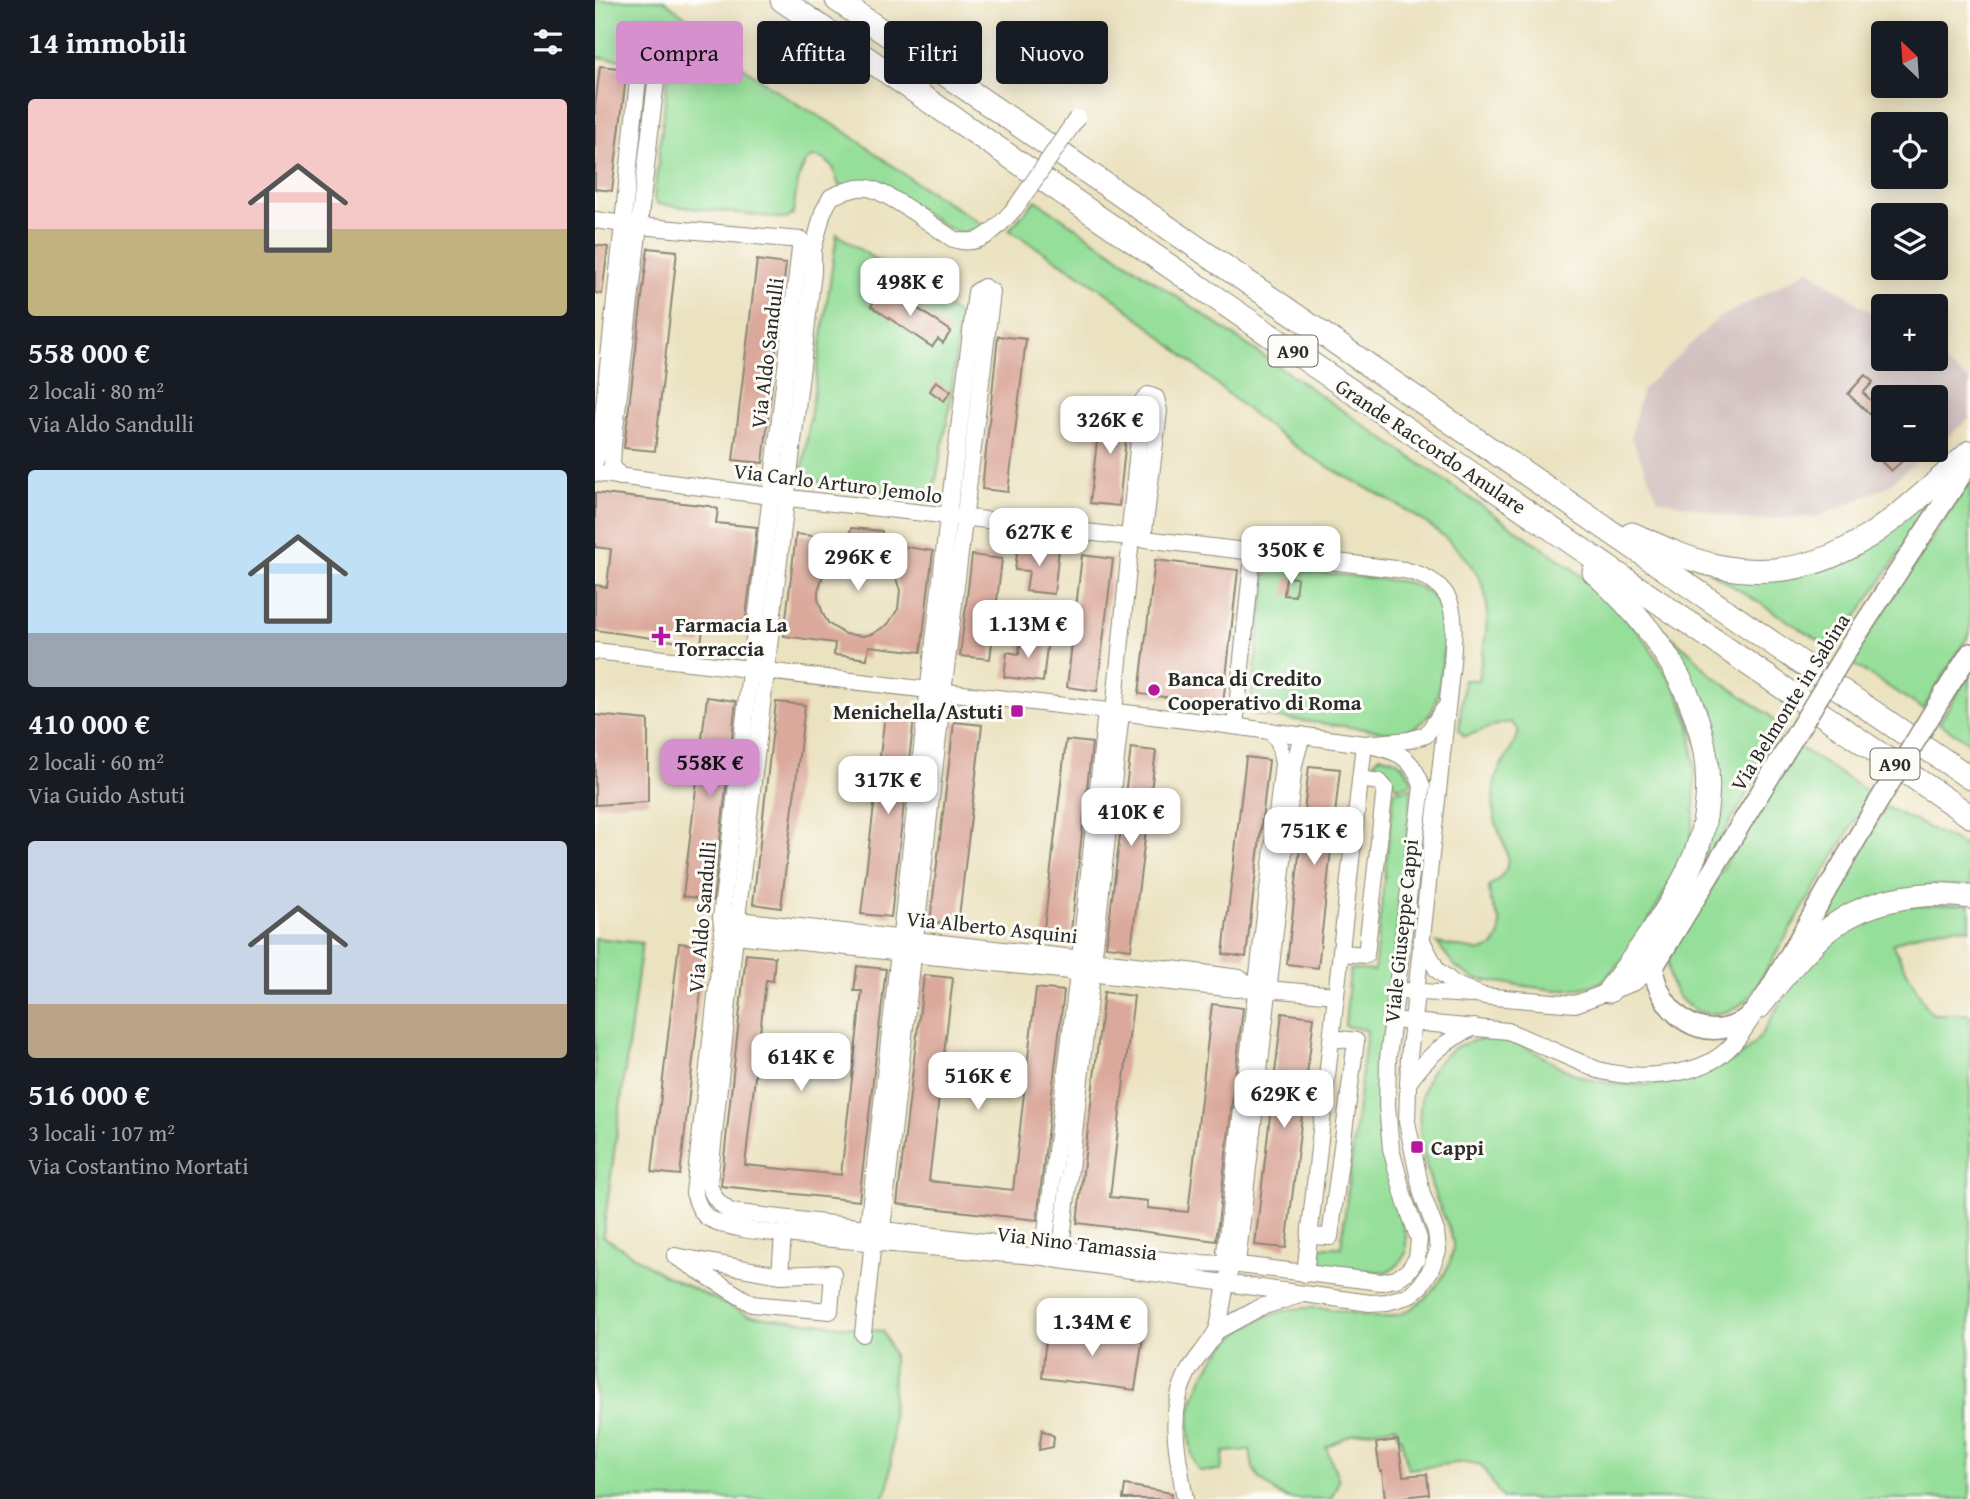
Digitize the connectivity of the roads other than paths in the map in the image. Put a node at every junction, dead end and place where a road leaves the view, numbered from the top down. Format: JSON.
{"nodes":[{"id":1,"x":782,"y":0,"type":"edge"},
{"id":2,"x":837,"y":0,"type":"edge"},
{"id":3,"x":1077,"y":118,"type":"dead end"},
{"id":4,"x":595,"y":220,"type":"edge"},
{"id":5,"x":630,"y":225,"type":"junction"},
{"id":6,"x":807,"y":245,"type":"junction"},
{"id":7,"x":1970,"y":452,"type":"edge"},
{"id":8,"x":595,"y":463,"type":"edge"},
{"id":9,"x":1970,"y":463,"type":"edge"},
{"id":10,"x":595,"y":473,"type":"edge"},
{"id":11,"x":620,"y":477,"type":"junction"},
{"id":12,"x":770,"y":496,"type":"junction"},
{"id":13,"x":787,"y":498,"type":"junction"},
{"id":14,"x":1581,"y":512,"type":"junction"},
{"id":15,"x":956,"y":518,"type":"junction"},
{"id":16,"x":1535,"y":518,"type":"junction"},
{"id":17,"x":1134,"y":542,"type":"junction"},
{"id":18,"x":1254,"y":552,"type":"junction"},
{"id":19,"x":1444,"y":593,"type":"joint"},
{"id":20,"x":595,"y":651,"type":"edge"},
{"id":21,"x":1970,"y":653,"type":"edge"},
{"id":22,"x":759,"y":670,"type":"junction"},
{"id":23,"x":936,"y":692,"type":"junction"},
{"id":24,"x":1446,"y":705,"type":"junction"},
{"id":25,"x":1114,"y":712,"type":"junction"},
{"id":26,"x":1235,"y":726,"type":"junction"},
{"id":27,"x":1271,"y":732,"type":"junction"},
{"id":28,"x":1302,"y":736,"type":"junction"},
{"id":29,"x":1364,"y":744,"type":"junction"},
{"id":30,"x":1970,"y":778,"type":"edge"},
{"id":31,"x":1360,"y":779,"type":"junction"},
{"id":32,"x":1970,"y":816,"type":"edge"},
{"id":33,"x":1678,"y":889,"type":"junction"},
{"id":34,"x":1970,"y":897,"type":"edge"},
{"id":35,"x":729,"y":927,"type":"junction"},
{"id":36,"x":1422,"y":941,"type":"junction"},
{"id":37,"x":907,"y":946,"type":"junction"},
{"id":38,"x":1342,"y":953,"type":"junction"},
{"id":39,"x":1085,"y":966,"type":"junction"},
{"id":40,"x":1653,"y":968,"type":"junction"},
{"id":41,"x":1263,"y":988,"type":"junction"},
{"id":42,"x":1397,"y":991,"type":"junction"},
{"id":43,"x":1609,"y":991,"type":"junction"},
{"id":44,"x":1416,"y":992,"type":"junction"},
{"id":45,"x":1336,"y":995,"type":"junction"},
{"id":46,"x":1483,"y":996,"type":"junction"},
{"id":47,"x":1759,"y":1007,"type":"junction"},
{"id":48,"x":1393,"y":1020,"type":"junction"},
{"id":49,"x":1413,"y":1022,"type":"junction"},
{"id":50,"x":1475,"y":1027,"type":"junction"},
{"id":51,"x":1332,"y":1038,"type":"junction"},
{"id":52,"x":1408,"y":1083,"type":"junction"},
{"id":53,"x":711,"y":1193,"type":"joint"},
{"id":54,"x":707,"y":1218,"type":"joint"},
{"id":55,"x":874,"y":1232,"type":"junction"},
{"id":56,"x":783,"y":1234,"type":"junction"},
{"id":57,"x":1310,"y":1236,"type":"junction"},
{"id":58,"x":1052,"y":1253,"type":"junction"},
{"id":59,"x":1231,"y":1264,"type":"junction"},
{"id":60,"x":1408,"y":1271,"type":"joint"},
{"id":61,"x":1430,"y":1271,"type":"joint"},
{"id":62,"x":1305,"y":1274,"type":"junction"},
{"id":63,"x":780,"y":1275,"type":"junction"},
{"id":64,"x":1228,"y":1283,"type":"junction"},
{"id":65,"x":1306,"y":1294,"type":"junction"},
{"id":66,"x":1217,"y":1331,"type":"junction"},
{"id":67,"x":863,"y":1334,"type":"dead end"},
{"id":68,"x":1185,"y":1499,"type":"edge"}],
"edges":[{"from":1,"to":16,"type":"highway","name":"Grande Raccordo Anulare","number":"A90"},
{"from":2,"to":14,"type":"highway","name":"Grande Raccordo Anulare","number":"A90"},
{"from":3,"to":6,"type":"street","bridge":true},
{"from":4,"to":5,"type":"street"},
{"from":5,"to":5,"type":"street"},
{"from":5,"to":6,"type":"street"},
{"from":5,"to":8,"type":"street"},
{"from":5,"to":11,"type":"street"},
{"from":6,"to":12,"type":"street","name":"Via Aldo Sandulli"},
{"from":6,"to":13,"type":"street","name":"Via Aldo Sandulli"},
{"from":7,"to":14,"type":"highway"},
{"from":9,"to":40,"type":"main road","name":"Via Belmonte in Sabina","bridge":true},
{"from":10,"to":11,"type":"street","name":"Via Carlo Arturo Jemolo"},
{"from":11,"to":12,"type":"street","name":"Via Carlo Arturo Jemolo"},
{"from":12,"to":13,"type":"street","name":"Via Carlo Arturo Jemolo"},
{"from":12,"to":22,"type":"street","name":"Via Aldo Sandulli"},
{"from":13,"to":15,"type":"street","name":"Via Carlo Arturo Jemolo"},
{"from":13,"to":22,"type":"street","name":"Via Aldo Sandulli"},
{"from":14,"to":30,"type":"highway","name":"Grande Raccordo Anulare","number":"A90"},
{"from":15,"to":15,"type":"street"},
{"from":15,"to":17,"type":"street","name":"Via Carlo Arturo Jemolo"},
{"from":15,"to":23,"type":"street"},
{"from":16,"to":32,"type":"highway","name":"Grande Raccordo Anulare","number":"A90"},
{"from":16,"to":33,"type":"highway"},
{"from":17,"to":17,"type":"street"},
{"from":17,"to":18,"type":"street","name":"Via Carlo Arturo Jemolo"},
{"from":17,"to":25,"type":"street"},
{"from":18,"to":19,"type":"street","name":"Via Carlo Arturo Jemolo"},
{"from":18,"to":26,"type":"street"},
{"from":19,"to":24,"type":"street","name":"Viale Giuseppe Cappi"},
{"from":20,"to":22,"type":"street"},
{"from":21,"to":47,"type":"main road","bridge":true},
{"from":22,"to":23,"type":"street"},
{"from":22,"to":35,"type":"street","name":"Via Aldo Sandulli"},
{"from":23,"to":25,"type":"street"},
{"from":23,"to":37,"type":"street"},
{"from":24,"to":29,"type":"street"},
{"from":24,"to":36,"type":"street","name":"Viale Giuseppe Cappi"},
{"from":25,"to":26,"type":"street"},
{"from":25,"to":39,"type":"street"},
{"from":26,"to":27,"type":"street"},
{"from":27,"to":28,"type":"street"},
{"from":27,"to":41,"type":"street"},
{"from":28,"to":29,"type":"street"},
{"from":28,"to":41,"type":"street"},
{"from":29,"to":31,"type":"street"},
{"from":29,"to":42,"type":"street","name":"Viale Giuseppe Cappi"},
{"from":31,"to":38,"type":"street"},
{"from":31,"to":38,"type":"street"},
{"from":33,"to":40,"type":"highway"},
{"from":33,"to":43,"type":"highway"},
{"from":34,"to":47,"type":"highway"},
{"from":35,"to":37,"type":"street","name":"Via Alberto Asquini"},
{"from":35,"to":53,"type":"street","name":"Via Aldo Sandulli"},
{"from":35,"to":54,"type":"street","name":"Via Aldo Sandulli"},
{"from":36,"to":44,"type":"street","name":"Viale Giuseppe Cappi"},
{"from":36,"to":46,"type":"street","name":"Via Belmonte in Sabina"},
{"from":37,"to":39,"type":"street","name":"Via Alberto Asquini"},
{"from":37,"to":55,"type":"street"},
{"from":38,"to":45,"type":"street"},
{"from":39,"to":41,"type":"street","name":"Via Alberto Asquini"},
{"from":39,"to":58,"type":"street"},
{"from":40,"to":43,"type":"street","name":"Via Belmonte in Sabina"},
{"from":40,"to":47,"type":"main road"},
{"from":41,"to":45,"type":"street","name":"Via Alberto Asquini"},
{"from":41,"to":59,"type":"street"},
{"from":42,"to":44,"type":"street"},
{"from":42,"to":48,"type":"street","name":"Viale Giuseppe Cappi"},
{"from":43,"to":46,"type":"street","name":"Via Belmonte in Sabina"},
{"from":44,"to":46,"type":"street"},
{"from":44,"to":49,"type":"street","name":"Viale Giuseppe Cappi"},
{"from":45,"to":51,"type":"street"},
{"from":47,"to":50,"type":"street"},
{"from":48,"to":49,"type":"street"},
{"from":48,"to":60,"type":"street","name":"Viale Giuseppe Cappi"},
{"from":49,"to":50,"type":"street"},
{"from":49,"to":52,"type":"street","name":"Viale Giuseppe Cappi"},
{"from":50,"to":52,"type":"street"},
{"from":51,"to":57,"type":"street"},
{"from":51,"to":57,"type":"street"},
{"from":52,"to":61,"type":"street","name":"Viale Giuseppe Cappi"},
{"from":53,"to":55,"type":"street","name":"Via Nino Tamassia"},
{"from":54,"to":56,"type":"street","name":"Via Nino Tamassia"},
{"from":55,"to":56,"type":"street","name":"Via Nino Tamassia"},
{"from":55,"to":58,"type":"street","name":"Via Nino Tamassia"},
{"from":55,"to":67,"type":"street"},
{"from":56,"to":63,"type":"street"},
{"from":57,"to":62,"type":"street"},
{"from":58,"to":59,"type":"street","name":"Via Nino Tamassia"},
{"from":58,"to":64,"type":"street","name":"Via Nino Tamassia"},
{"from":59,"to":62,"type":"street","name":"Via Nino Tamassia"},
{"from":59,"to":64,"type":"street"},
{"from":60,"to":62,"type":"street","name":"Via Nino Tamassia"},
{"from":61,"to":65,"type":"street","name":"Via Nino Tamassia"},
{"from":63,"to":63,"type":"street"},
{"from":64,"to":65,"type":"street","name":"Via Nino Tamassia"},
{"from":64,"to":66,"type":"street"},
{"from":65,"to":66,"type":"street"},
{"from":66,"to":68,"type":"street"}]}
